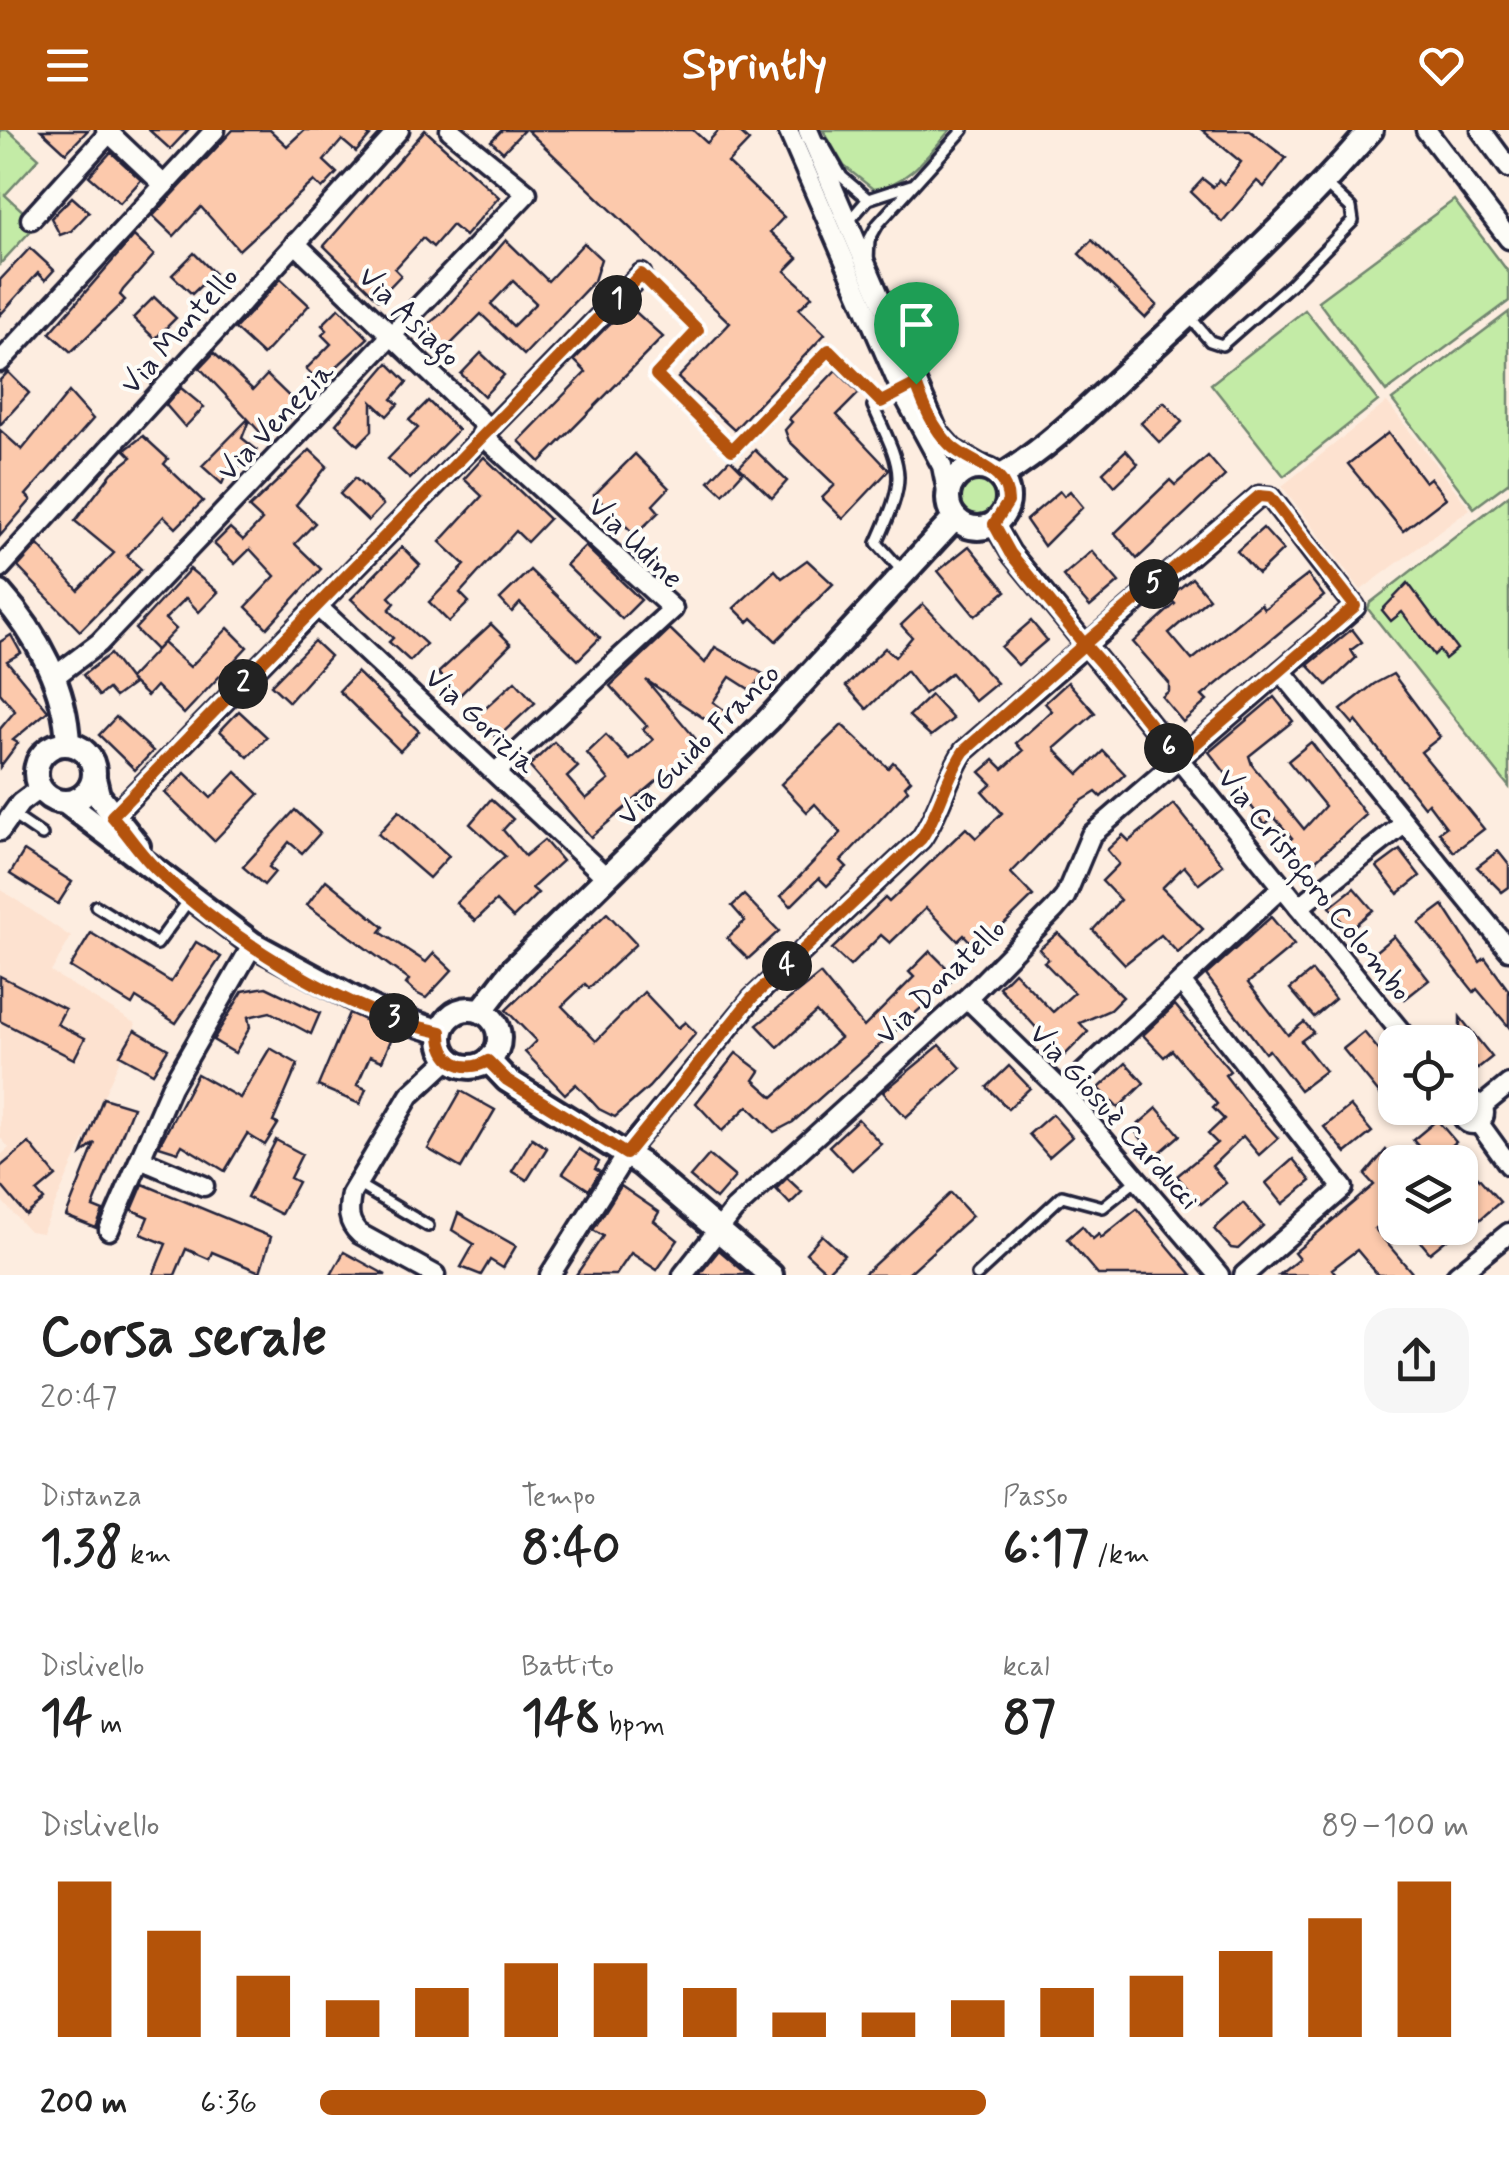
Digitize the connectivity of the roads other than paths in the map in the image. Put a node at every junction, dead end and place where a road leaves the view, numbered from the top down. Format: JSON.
{"nodes":[{"id":1,"x":215,"y":130,"type":"edge"},
{"id":2,"x":398,"y":130,"type":"edge"},
{"id":3,"x":450,"y":130,"type":"edge"},
{"id":4,"x":788,"y":130,"type":"edge"},
{"id":5,"x":810,"y":130,"type":"edge"},
{"id":6,"x":962,"y":130,"type":"edge"},
{"id":7,"x":1371,"y":130,"type":"edge"},
{"id":8,"x":1426,"y":130,"type":"edge"},
{"id":9,"x":1481,"y":130,"type":"edge"},
{"id":10,"x":107,"y":132,"type":"edge"},
{"id":11,"x":1509,"y":168,"type":"edge"},
{"id":12,"x":1324,"y":184,"type":"junction"},
{"id":13,"x":164,"y":185,"type":"junction"},
{"id":14,"x":911,"y":185,"type":"junction"},
{"id":15,"x":868,"y":199,"type":"junction"},
{"id":16,"x":31,"y":219,"type":"dead end"},
{"id":17,"x":848,"y":223,"type":"junction"},
{"id":18,"x":1509,"y":239,"type":"edge"},
{"id":19,"x":836,"y":240,"type":"junction"},
{"id":20,"x":295,"y":243,"type":"junction"},
{"id":21,"x":868,"y":269,"type":"junction"},
{"id":22,"x":641,"y":274,"type":"joint"},
{"id":23,"x":1188,"y":315,"type":"junction"},
{"id":24,"x":393,"y":338,"type":"junction"},
{"id":25,"x":0,"y":362,"type":"edge"},
{"id":26,"x":909,"y":387,"type":"junction"},
{"id":27,"x":881,"y":402,"type":"junction"},
{"id":28,"x":484,"y":431,"type":"junction"},
{"id":29,"x":995,"y":474,"type":"junction"},
{"id":30,"x":951,"y":507,"type":"junction"},
{"id":31,"x":994,"y":524,"type":"junction"},
{"id":32,"x":0,"y":568,"type":"edge"},
{"id":33,"x":906,"y":576,"type":"junction"},
{"id":34,"x":4,"y":606,"type":"edge"},
{"id":35,"x":317,"y":606,"type":"junction"},
{"id":36,"x":1084,"y":644,"type":"junction"},
{"id":37,"x":1282,"y":671,"type":"junction"},
{"id":38,"x":54,"y":678,"type":"junction"},
{"id":39,"x":68,"y":744,"type":"junction"},
{"id":40,"x":1178,"y":759,"type":"junction"},
{"id":41,"x":496,"y":772,"type":"junction"},
{"id":42,"x":94,"y":778,"type":"junction"},
{"id":43,"x":40,"y":788,"type":"junction"},
{"id":44,"x":65,"y":802,"type":"junction"},
{"id":45,"x":11,"y":814,"type":"junction"},
{"id":46,"x":112,"y":816,"type":"junction"},
{"id":47,"x":1406,"y":823,"type":"junction"},
{"id":48,"x":0,"y":831,"type":"edge"},
{"id":49,"x":42,"y":835,"type":"dead end"},
{"id":50,"x":152,"y":866,"type":"junction"},
{"id":51,"x":606,"y":877,"type":"junction"},
{"id":52,"x":1282,"y":887,"type":"junction"},
{"id":53,"x":190,"y":900,"type":"junction"},
{"id":54,"x":96,"y":906,"type":"dead end"},
{"id":55,"x":1299,"y":907,"type":"junction"},
{"id":56,"x":252,"y":944,"type":"junction"},
{"id":57,"x":1509,"y":950,"type":"edge"},
{"id":58,"x":1181,"y":982,"type":"junction"},
{"id":59,"x":967,"y":998,"type":"junction"},
{"id":60,"x":481,"y":1012,"type":"junction"},
{"id":61,"x":1395,"y":1025,"type":"edge"},
{"id":62,"x":441,"y":1032,"type":"junction"},
{"id":63,"x":449,"y":1058,"type":"junction"},
{"id":64,"x":488,"y":1061,"type":"junction"},
{"id":65,"x":1509,"y":1084,"type":"edge"},
{"id":66,"x":1063,"y":1092,"type":"junction"},
{"id":67,"x":1478,"y":1104,"type":"edge"},
{"id":68,"x":1478,"y":1119,"type":"edge"},
{"id":69,"x":626,"y":1154,"type":"junction"},
{"id":70,"x":140,"y":1159,"type":"junction"},
{"id":71,"x":1509,"y":1165,"type":"edge"},
{"id":72,"x":1138,"y":1179,"type":"junction"},
{"id":73,"x":358,"y":1184,"type":"junction"},
{"id":74,"x":204,"y":1186,"type":"dead end"},
{"id":75,"x":428,"y":1226,"type":"dead end"},
{"id":76,"x":109,"y":1230,"type":"dead end"},
{"id":77,"x":719,"y":1230,"type":"junction"},
{"id":78,"x":1509,"y":1233,"type":"edge"},
{"id":79,"x":435,"y":1275,"type":"edge"},
{"id":80,"x":550,"y":1275,"type":"edge"},
{"id":81,"x":684,"y":1275,"type":"edge"},
{"id":82,"x":771,"y":1275,"type":"edge"},
{"id":83,"x":976,"y":1275,"type":"edge"},
{"id":84,"x":1219,"y":1275,"type":"edge"},
{"id":85,"x":1244,"y":1275,"type":"edge"},
{"id":86,"x":1457,"y":1275,"type":"edge"}],
"edges":[{"from":1,"to":13,"type":"street"},
{"from":2,"to":20,"type":"street","name":"Via Montello"},
{"from":3,"to":24,"type":"street","name":"Via Venezia"},
{"from":4,"to":19,"type":"street"},
{"from":5,"to":15,"type":"lane"},
{"from":5,"to":17,"type":"street"},
{"from":6,"to":14,"type":"lane"},
{"from":7,"to":12,"type":"main road","name":"Via Guido Franco"},
{"from":8,"to":18,"type":"street"},
{"from":9,"to":11,"type":"street"},
{"from":10,"to":13,"type":"street"},
{"from":10,"to":16,"type":"street"},
{"from":12,"to":23,"type":"main road","name":"Via Guido Franco"},
{"from":12,"to":23,"type":"lane"},
{"from":13,"to":25,"type":"street"},
{"from":14,"to":15,"type":"lane"},
{"from":14,"to":21,"type":"lane"},
{"from":15,"to":17,"type":"lane"},
{"from":17,"to":19,"type":"street"},
{"from":17,"to":21,"type":"street"},
{"from":19,"to":26,"type":"street"},
{"from":20,"to":24,"type":"street","name":"Via Asiago"},
{"from":20,"to":32,"type":"street","name":"Via Montello"},
{"from":21,"to":26,"type":"street"},
{"from":22,"to":27,"type":"lane"},
{"from":22,"to":28,"type":"street"},
{"from":23,"to":29,"type":"main road","name":"Via Guido Franco"},
{"from":24,"to":28,"type":"street","name":"Via Asiago"},
{"from":24,"to":38,"type":"street","name":"Via Venezia"},
{"from":26,"to":27,"type":"lane"},
{"from":26,"to":29,"type":"street"},
{"from":26,"to":30,"type":"street"},
{"from":27,"to":33,"type":"lane"},
{"from":28,"to":35,"type":"street"},
{"from":28,"to":41,"type":"street","name":"Via Udine"},
{"from":29,"to":30,"type":"main road","name":"Via Guido Franco"},
{"from":29,"to":31,"type":"main road"},
{"from":30,"to":31,"type":"main road"},
{"from":30,"to":33,"type":"main road","name":"Via Guido Franco"},
{"from":31,"to":36,"type":"street","name":"Via Cristoforo Colombo"},
{"from":33,"to":51,"type":"main road","name":"Via Guido Franco"},
{"from":34,"to":38,"type":"main road"},
{"from":35,"to":41,"type":"street","name":"Via Gorizia"},
{"from":35,"to":46,"type":"street"},
{"from":36,"to":37,"type":"street","name":"Via Donatello"},
{"from":36,"to":40,"type":"street","name":"Via Cristoforo Colombo"},
{"from":36,"to":69,"type":"street"},
{"from":37,"to":40,"type":"street","name":"Via Donatello"},
{"from":37,"to":47,"type":"street"},
{"from":38,"to":39,"type":"main road"},
{"from":39,"to":42,"type":"main road"},
{"from":39,"to":43,"type":"main road"},
{"from":40,"to":52,"type":"street","name":"Via Cristoforo Colombo"},
{"from":40,"to":59,"type":"street","name":"Via Donatello"},
{"from":41,"to":51,"type":"street","name":"Via Gorizia"},
{"from":42,"to":44,"type":"main road"},
{"from":42,"to":46,"type":"main road"},
{"from":43,"to":44,"type":"main road"},
{"from":43,"to":45,"type":"street"},
{"from":44,"to":50,"type":"main road"},
{"from":45,"to":48,"type":"street"},
{"from":45,"to":49,"type":"lane"},
{"from":46,"to":50,"type":"main road"},
{"from":47,"to":55,"type":"street"},
{"from":47,"to":57,"type":"street"},
{"from":50,"to":53,"type":"main road"},
{"from":51,"to":60,"type":"main road","name":"Via Guido Franco"},
{"from":52,"to":55,"type":"street","name":"Via Cristoforo Colombo"},
{"from":52,"to":58,"type":"street"},
{"from":53,"to":54,"type":"lane"},
{"from":53,"to":56,"type":"main road"},
{"from":55,"to":61,"type":"street","name":"Via Cristoforo Colombo"},
{"from":56,"to":62,"type":"main road"},
{"from":56,"to":70,"type":"street"},
{"from":58,"to":66,"type":"street"},
{"from":58,"to":85,"type":"street"},
{"from":59,"to":66,"type":"street","name":"Via Giosuè Carducci"},
{"from":59,"to":77,"type":"street","name":"Via Donatello"},
{"from":60,"to":62,"type":"main road"},
{"from":60,"to":64,"type":"main road"},
{"from":62,"to":63,"type":"main road"},
{"from":63,"to":64,"type":"main road"},
{"from":63,"to":73,"type":"street"},
{"from":64,"to":69,"type":"main road"},
{"from":65,"to":67,"type":"street"},
{"from":66,"to":72,"type":"street","name":"Via Giosuè Carducci"},
{"from":68,"to":71,"type":"street"},
{"from":69,"to":77,"type":"main road"},
{"from":69,"to":80,"type":"street"},
{"from":70,"to":74,"type":"street"},
{"from":70,"to":76,"type":"street"},
{"from":72,"to":83,"type":"lane"},
{"from":72,"to":84,"type":"street","name":"Via Giosuè Carducci"},
{"from":73,"to":75,"type":"lane"},
{"from":73,"to":79,"type":"street"},
{"from":77,"to":81,"type":"street","name":"Via Donatello"},
{"from":77,"to":82,"type":"main road"},
{"from":78,"to":86,"type":"street"}]}
